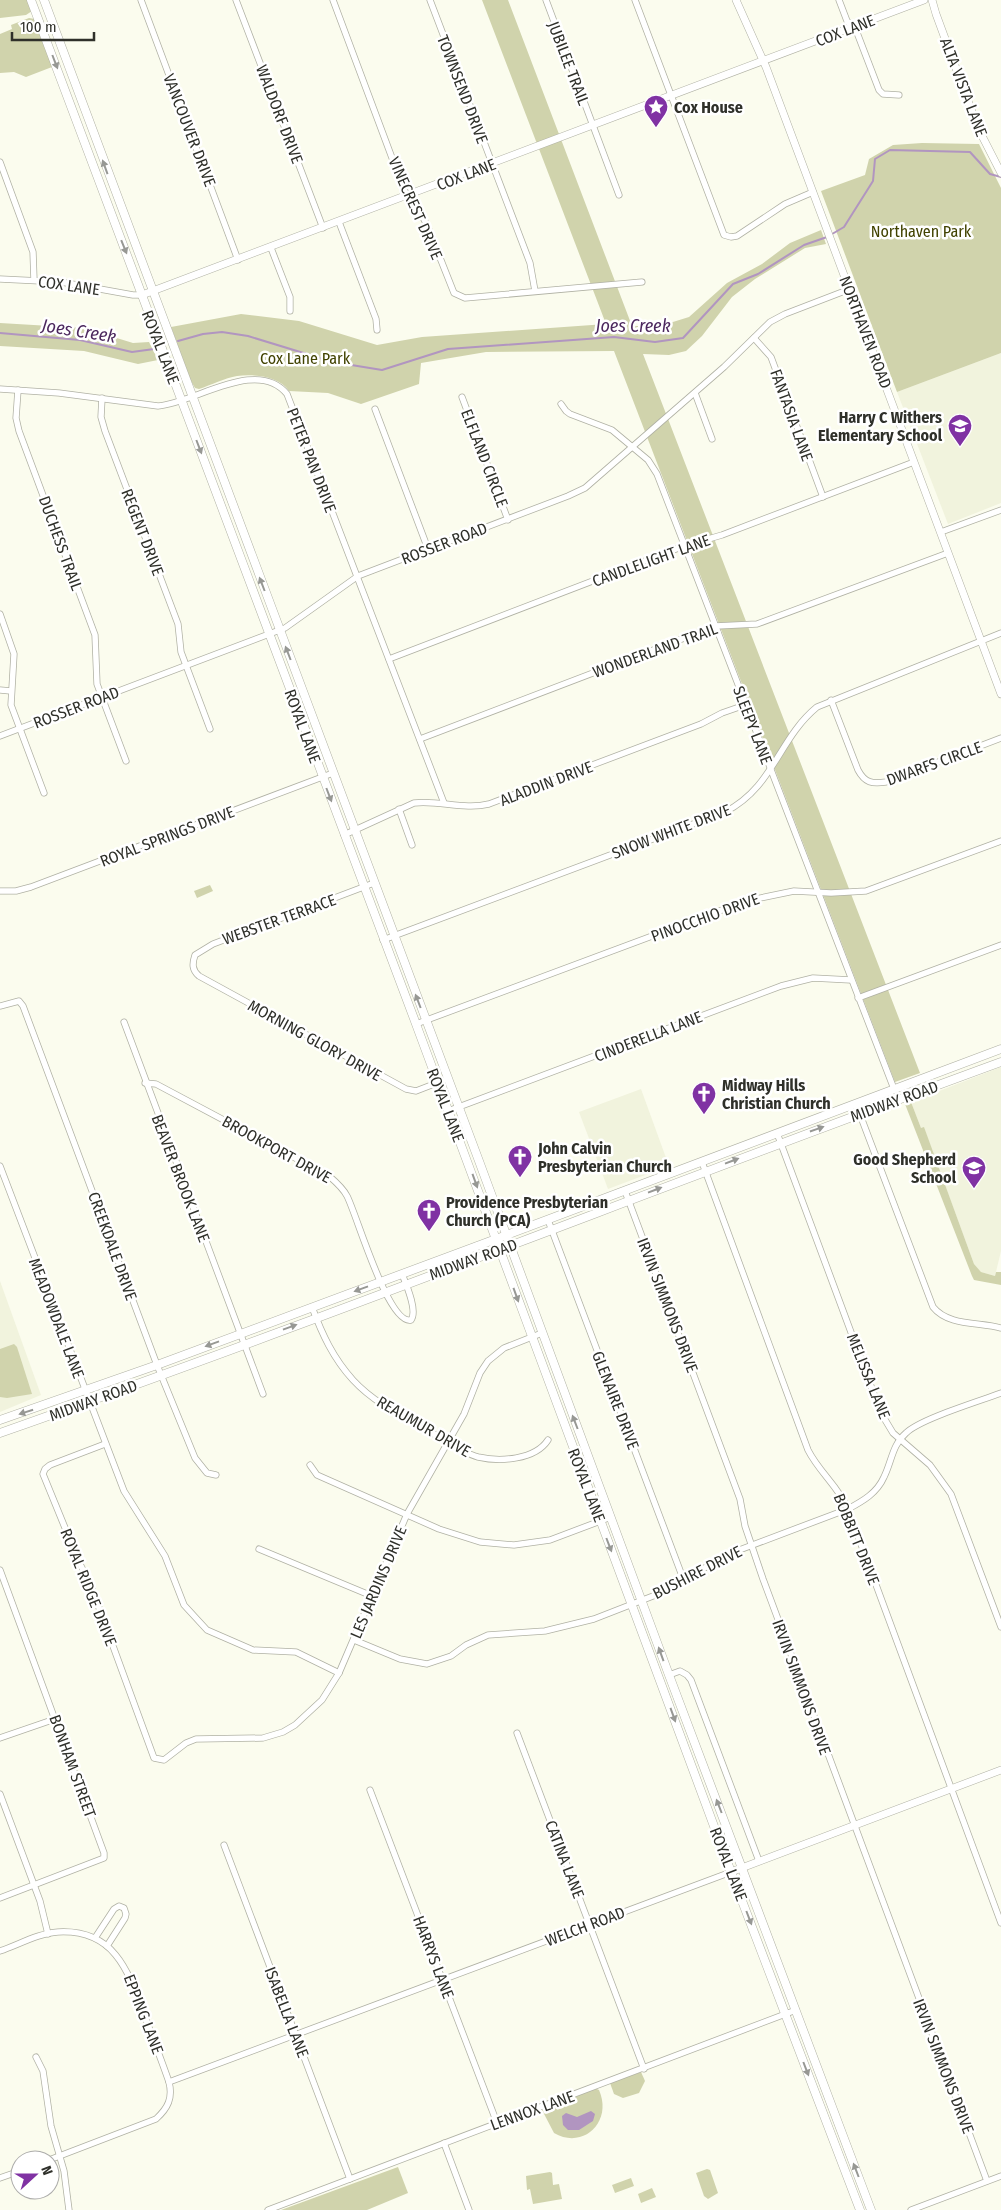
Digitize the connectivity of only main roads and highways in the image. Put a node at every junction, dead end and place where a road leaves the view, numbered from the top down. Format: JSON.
{"nodes":[{"id":1,"x":31,"y":0,"type":"edge"},
{"id":2,"x":44,"y":0,"type":"edge"},
{"id":3,"x":74,"y":82,"type":"junction"},
{"id":4,"x":64,"y":86,"type":"junction"},
{"id":5,"x":122,"y":212,"type":"junction"},
{"id":6,"x":112,"y":216,"type":"junction"},
{"id":7,"x":1001,"y":1049,"type":"edge"},
{"id":8,"x":1001,"y":1062,"type":"edge"},
{"id":9,"x":479,"y":1161,"type":"junction"},
{"id":10,"x":469,"y":1165,"type":"junction"},
{"id":11,"x":506,"y":1236,"type":"junction"},
{"id":12,"x":496,"y":1240,"type":"junction"},
{"id":13,"x":510,"y":1245,"type":"junction"},
{"id":14,"x":499,"y":1249,"type":"junction"},
{"id":15,"x":0,"y":1420,"type":"edge"},
{"id":16,"x":0,"y":1433,"type":"edge"},
{"id":17,"x":669,"y":1675,"type":"junction"},
{"id":18,"x":660,"y":1679,"type":"junction"},
{"id":19,"x":831,"y":2104,"type":"junction"},
{"id":20,"x":821,"y":2108,"type":"junction"},
{"id":21,"x":860,"y":2210,"type":"edge"},
{"id":22,"x":872,"y":2210,"type":"edge"}],
"edges":[{"from":1,"to":4,"type":"main road","name":"ROYAL LANE","one_way":true},
{"from":2,"to":3,"type":"main road","name":"ROYAL LANE"},
{"from":3,"to":4,"type":"main road"},
{"from":5,"to":3,"type":"main road","name":"ROYAL LANE","one_way":true},
{"from":4,"to":6,"type":"main road","name":"ROYAL LANE"},
{"from":5,"to":6,"type":"main road"},
{"from":9,"to":5,"type":"main road","name":"ROYAL LANE","one_way":true},
{"from":6,"to":10,"type":"main road","name":"ROYAL LANE","one_way":true},
{"from":7,"to":11,"type":"main road","name":"MIDWAY ROAD"},
{"from":13,"to":8,"type":"main road","name":"MIDWAY ROAD","one_way":true},
{"from":9,"to":10,"type":"main road"},
{"from":9,"to":11,"type":"main road","name":"ROYAL LANE"},
{"from":10,"to":12,"type":"main road","name":"ROYAL LANE","one_way":true},
{"from":11,"to":12,"type":"main road","name":"MIDWAY ROAD"},
{"from":11,"to":13,"type":"main road","name":"ROYAL LANE"},
{"from":12,"to":14,"type":"main road","name":"ROYAL LANE"},
{"from":12,"to":15,"type":"main road","name":"MIDWAY ROAD","one_way":true},
{"from":13,"to":14,"type":"main road","name":"MIDWAY ROAD"},
{"from":17,"to":13,"type":"main road","name":"ROYAL LANE","one_way":true},
{"from":16,"to":14,"type":"main road","name":"MIDWAY ROAD","one_way":true},
{"from":14,"to":18,"type":"main road","name":"ROYAL LANE","one_way":true},
{"from":17,"to":18,"type":"main road"},
{"from":19,"to":17,"type":"main road","name":"ROYAL LANE","one_way":true},
{"from":18,"to":20,"type":"main road","name":"ROYAL LANE","one_way":true},
{"from":19,"to":20,"type":"main road"},
{"from":22,"to":19,"type":"main road","name":"ROYAL LANE","one_way":true},
{"from":20,"to":21,"type":"main road","name":"ROYAL LANE"}]}
